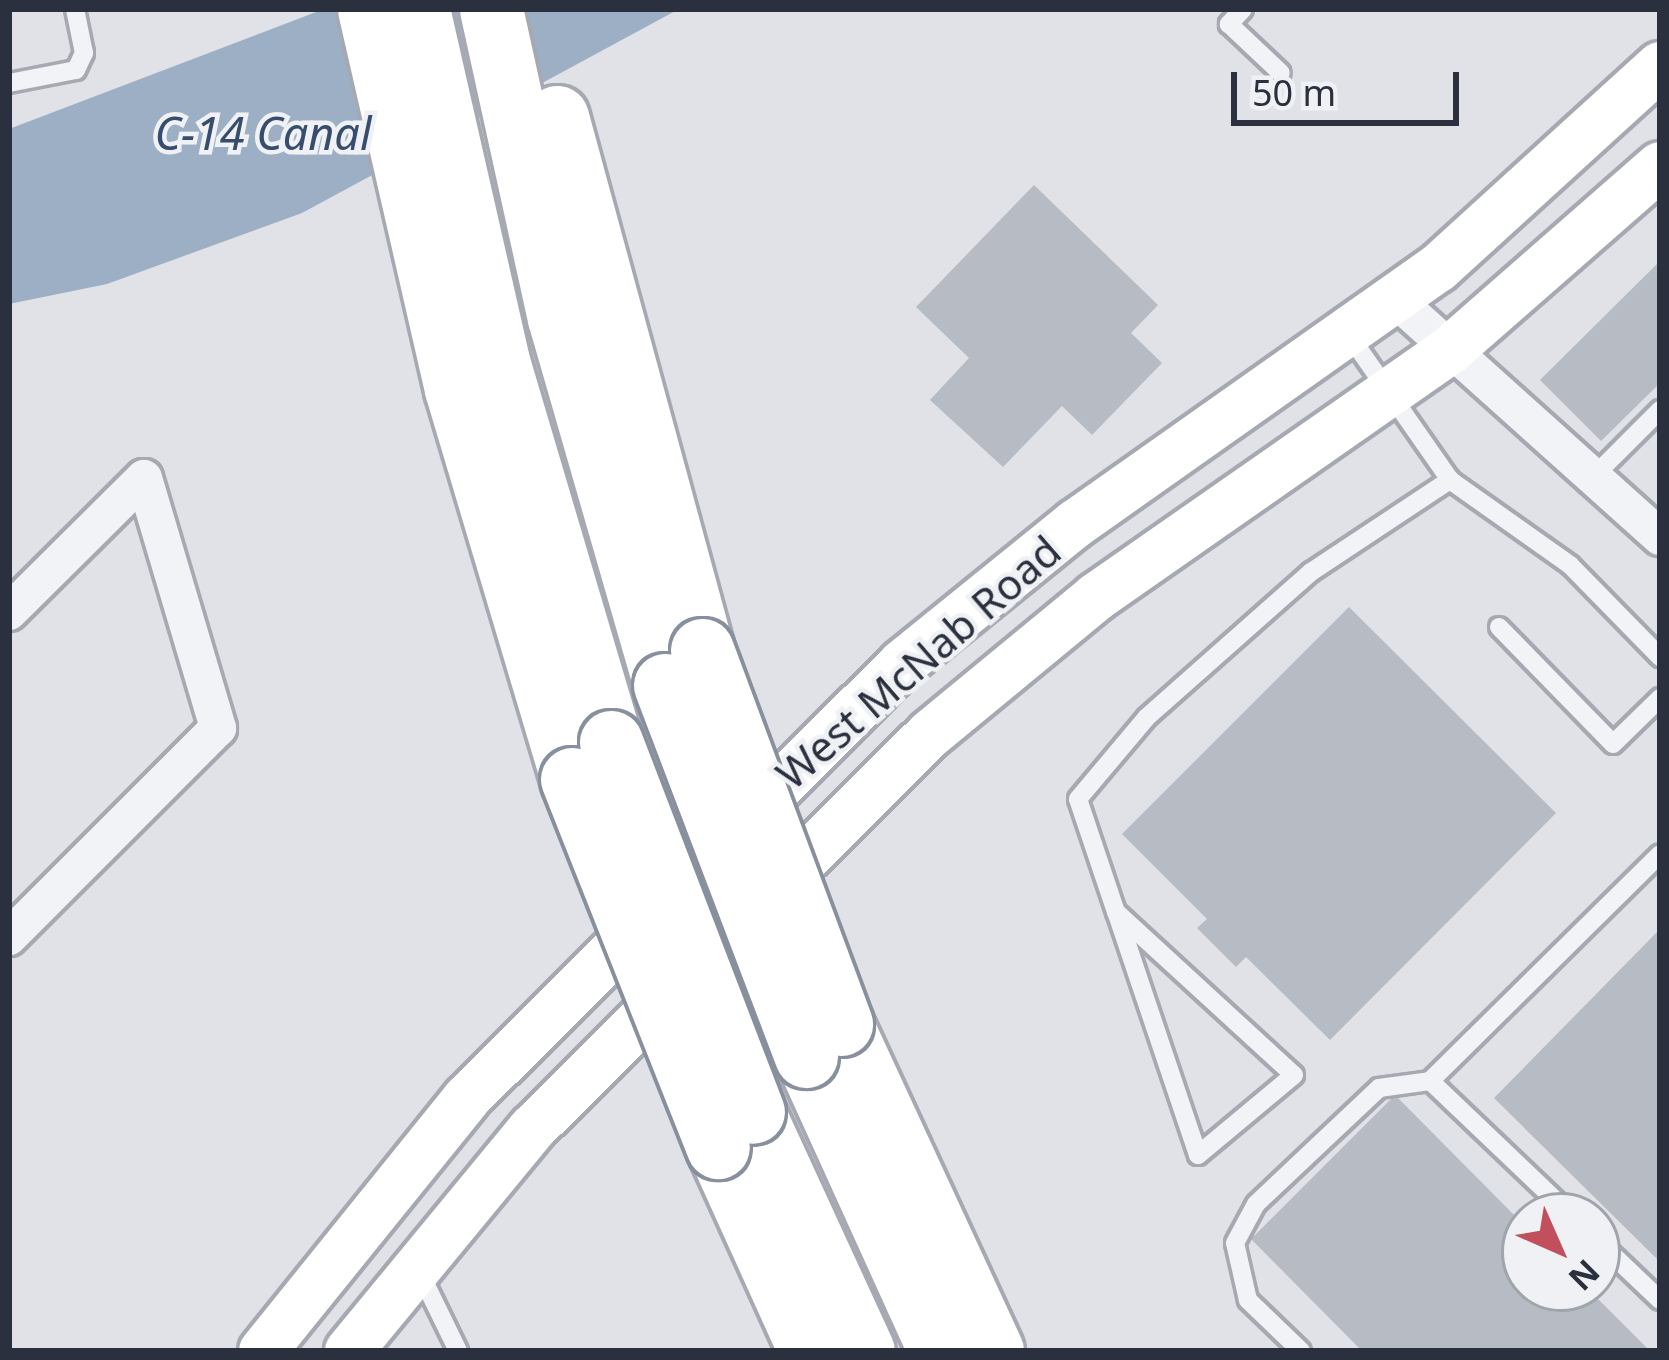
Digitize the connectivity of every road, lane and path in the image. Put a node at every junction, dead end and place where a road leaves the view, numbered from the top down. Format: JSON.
{"nodes":[{"id":1,"x":75,"y":9,"type":"edge"},
{"id":2,"x":369,"y":9,"type":"edge"},
{"id":3,"x":418,"y":9,"type":"edge"},
{"id":4,"x":491,"y":9,"type":"edge"},
{"id":5,"x":535,"y":9,"type":"edge"},
{"id":6,"x":1243,"y":9,"type":"edge"},
{"id":7,"x":1660,"y":66,"type":"edge"},
{"id":8,"x":1281,"y":73,"type":"dead end"},
{"id":9,"x":9,"y":83,"type":"edge"},
{"id":10,"x":1660,"y":166,"type":"edge"},
{"id":11,"x":548,"y":179,"type":"junction"},
{"id":12,"x":442,"y":238,"type":"junction"},
{"id":13,"x":1396,"y":300,"type":"junction"},
{"id":14,"x":1348,"y":335,"type":"junction"},
{"id":15,"x":1450,"y":350,"type":"junction"},
{"id":16,"x":1392,"y":393,"type":"junction"},
{"id":17,"x":1660,"y":410,"type":"edge"},
{"id":18,"x":1593,"y":477,"type":"junction"},
{"id":19,"x":1450,"y":480,"type":"junction"},
{"id":20,"x":1660,"y":537,"type":"edge"},
{"id":21,"x":9,"y":611,"type":"edge"},
{"id":22,"x":1499,"y":627,"type":"dead end"},
{"id":23,"x":1660,"y":657,"type":"edge"},
{"id":24,"x":1660,"y":698,"type":"edge"},
{"id":25,"x":1660,"y":854,"type":"edge"},
{"id":26,"x":1116,"y":912,"type":"junction"},
{"id":27,"x":9,"y":937,"type":"edge"},
{"id":28,"x":824,"y":1040,"type":"junction"},
{"id":29,"x":1430,"y":1081,"type":"junction"},
{"id":30,"x":735,"y":1129,"type":"junction"},
{"id":31,"x":1547,"y":1192,"type":"edge"},
{"id":32,"x":419,"y":1259,"type":"junction"},
{"id":33,"x":1621,"y":1263,"type":"edge"},
{"id":34,"x":1660,"y":1300,"type":"edge"},
{"id":35,"x":263,"y":1351,"type":"edge"},
{"id":36,"x":349,"y":1351,"type":"edge"},
{"id":37,"x":458,"y":1351,"type":"edge"},
{"id":38,"x":810,"y":1351,"type":"edge"},
{"id":39,"x":863,"y":1351,"type":"edge"},
{"id":40,"x":940,"y":1351,"type":"edge"},
{"id":41,"x":992,"y":1351,"type":"edge"},
{"id":42,"x":1301,"y":1351,"type":"edge"}],
"edges":[{"from":1,"to":9,"type":"lane"},
{"from":2,"to":12,"type":"highway"},
{"from":3,"to":12,"type":"highway"},
{"from":4,"to":11,"type":"highway"},
{"from":5,"to":11,"type":"highway"},
{"from":6,"to":8,"type":"lane"},
{"from":7,"to":13,"type":"main road","name":"West McNab Road"},
{"from":10,"to":15,"type":"main road","name":"West McNab Road"},
{"from":11,"to":28,"type":"highway","bridge":true},
{"from":12,"to":30,"type":"highway","bridge":true},
{"from":13,"to":14,"type":"main road","name":"West McNab Road"},
{"from":13,"to":15,"type":"street"},
{"from":14,"to":16,"type":"lane"},
{"from":14,"to":35,"type":"main road","name":"West McNab Road"},
{"from":15,"to":16,"type":"main road","name":"West McNab Road"},
{"from":15,"to":18,"type":"street"},
{"from":16,"to":19,"type":"lane"},
{"from":16,"to":32,"type":"main road","name":"West McNab Road"},
{"from":17,"to":18,"type":"lane"},
{"from":18,"to":20,"type":"street"},
{"from":19,"to":23,"type":"lane"},
{"from":19,"to":26,"type":"lane"},
{"from":21,"to":27,"type":"street"},
{"from":22,"to":24,"type":"lane"},
{"from":25,"to":29,"type":"lane"},
{"from":26,"to":26,"type":"lane"},
{"from":28,"to":40,"type":"highway"},
{"from":28,"to":41,"type":"highway"},
{"from":29,"to":31,"type":"lane"},
{"from":29,"to":42,"type":"lane"},
{"from":30,"to":38,"type":"highway"},
{"from":30,"to":39,"type":"highway"},
{"from":32,"to":36,"type":"main road","name":"West McNab Road"},
{"from":32,"to":37,"type":"lane"},
{"from":33,"to":34,"type":"lane"}]}
